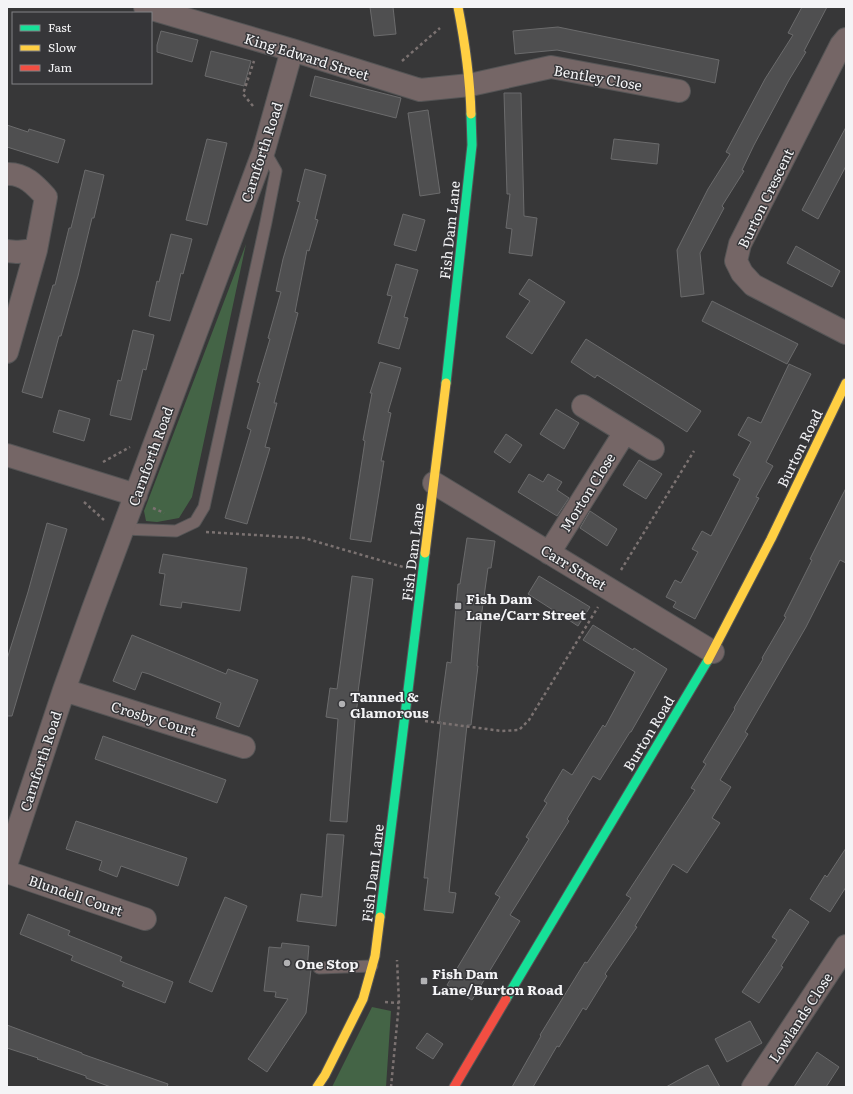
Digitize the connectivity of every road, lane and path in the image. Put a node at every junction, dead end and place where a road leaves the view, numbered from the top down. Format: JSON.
{"nodes":[{"id":1,"x":145,"y":7,"type":"edge"},
{"id":2,"x":458,"y":10,"type":"edge"},
{"id":3,"x":846,"y":39,"type":"edge"},
{"id":4,"x":260,"y":41,"type":"junction"},
{"id":5,"x":292,"y":50,"type":"junction"},
{"id":6,"x":381,"y":78,"type":"junction"},
{"id":7,"x":470,"y":85,"type":"junction"},
{"id":8,"x":679,"y":91,"type":"dead end"},
{"id":9,"x":270,"y":127,"type":"junction"},
{"id":10,"x":264,"y":150,"type":"junction"},
{"id":11,"x":7,"y":174,"type":"edge"},
{"id":12,"x":36,"y":250,"type":"junction"},
{"id":13,"x":7,"y":251,"type":"edge"},
{"id":14,"x":846,"y":333,"type":"edge"},
{"id":15,"x":7,"y":352,"type":"edge"},
{"id":16,"x":846,"y":382,"type":"edge"},
{"id":17,"x":582,"y":406,"type":"dead end"},
{"id":18,"x":160,"y":429,"type":"junction"},
{"id":19,"x":625,"y":432,"type":"junction"},
{"id":20,"x":653,"y":448,"type":"dead end"},
{"id":21,"x":694,"y":451,"type":"dead end"},
{"id":22,"x":7,"y":455,"type":"edge"},
{"id":23,"x":78,"y":477,"type":"junction"},
{"id":24,"x":434,"y":483,"type":"junction"},
{"id":25,"x":135,"y":497,"type":"junction"},
{"id":26,"x":188,"y":525,"type":"junction"},
{"id":27,"x":123,"y":529,"type":"junction"},
{"id":28,"x":176,"y":531,"type":"junction"},
{"id":29,"x":549,"y":553,"type":"junction"},
{"id":30,"x":423,"y":573,"type":"junction"},
{"id":31,"x":609,"y":589,"type":"junction"},
{"id":32,"x":713,"y":652,"type":"junction"},
{"id":33,"x":64,"y":690,"type":"junction"},
{"id":34,"x":405,"y":718,"type":"junction"},
{"id":35,"x":244,"y":746,"type":"dead end"},
{"id":36,"x":7,"y":862,"type":"edge"},
{"id":37,"x":7,"y":872,"type":"edge"},
{"id":38,"x":145,"y":919,"type":"dead end"},
{"id":39,"x":846,"y":946,"type":"edge"},
{"id":40,"x":374,"y":961,"type":"junction"},
{"id":41,"x":319,"y":968,"type":"dead end"},
{"id":42,"x":317,"y":1087,"type":"edge"},
{"id":43,"x":391,"y":1087,"type":"edge"},
{"id":44,"x":454,"y":1087,"type":"edge"},
{"id":45,"x":753,"y":1087,"type":"edge"}],
"edges":[{"from":1,"to":4,"type":"street","name":"King Edward Street"},
{"from":2,"to":6,"type":"path"},
{"from":2,"to":7,"type":"street","name":"Fish Dam Lane"},
{"from":3,"to":14,"type":"street","name":"Burton Crescent"},
{"from":4,"to":5,"type":"street","name":"King Edward Street"},
{"from":4,"to":9,"type":"path"},
{"from":5,"to":6,"type":"street","name":"King Edward Street"},
{"from":5,"to":9,"type":"street","name":"Carnforth Road"},
{"from":6,"to":7,"type":"street","name":"King Edward Street"},
{"from":7,"to":8,"type":"street","name":"Bentley Close"},
{"from":7,"to":24,"type":"street","name":"Fish Dam Lane"},
{"from":9,"to":10,"type":"street","name":"Carnforth Road"},
{"from":10,"to":18,"type":"street","name":"Carnforth Road"},
{"from":10,"to":26,"type":"lane"},
{"from":11,"to":12,"type":"street"},
{"from":12,"to":13,"type":"street"},
{"from":12,"to":15,"type":"street"},
{"from":16,"to":32,"type":"street","name":"Burton Road"},
{"from":17,"to":19,"type":"street"},
{"from":18,"to":23,"type":"path"},
{"from":18,"to":25,"type":"street","name":"Carnforth Road"},
{"from":19,"to":20,"type":"street"},
{"from":19,"to":29,"type":"street","name":"Morton Close"},
{"from":21,"to":31,"type":"path"},
{"from":22,"to":23,"type":"street"},
{"from":23,"to":25,"type":"street"},
{"from":24,"to":29,"type":"street","name":"Carr Street"},
{"from":24,"to":30,"type":"street","name":"Fish Dam Lane"},
{"from":25,"to":26,"type":"path"},
{"from":25,"to":27,"type":"street","name":"Carnforth Road"},
{"from":26,"to":28,"type":"lane"},
{"from":27,"to":28,"type":"lane"},
{"from":27,"to":33,"type":"street","name":"Carnforth Road"},
{"from":28,"to":30,"type":"path"},
{"from":29,"to":31,"type":"street","name":"Carr Street"},
{"from":30,"to":34,"type":"street","name":"Fish Dam Lane"},
{"from":31,"to":32,"type":"street","name":"Carr Street"},
{"from":31,"to":34,"type":"path"},
{"from":32,"to":44,"type":"street","name":"Burton Road"},
{"from":33,"to":35,"type":"street","name":"Crosby Court"},
{"from":33,"to":36,"type":"street","name":"Carnforth Road"},
{"from":34,"to":40,"type":"street","name":"Fish Dam Lane"},
{"from":37,"to":38,"type":"street","name":"Blundell Court"},
{"from":39,"to":45,"type":"street","name":"Lowlands Close"},
{"from":40,"to":41,"type":"lane"},
{"from":40,"to":42,"type":"street","name":"Fish Dam Lane"},
{"from":40,"to":43,"type":"path"}]}
